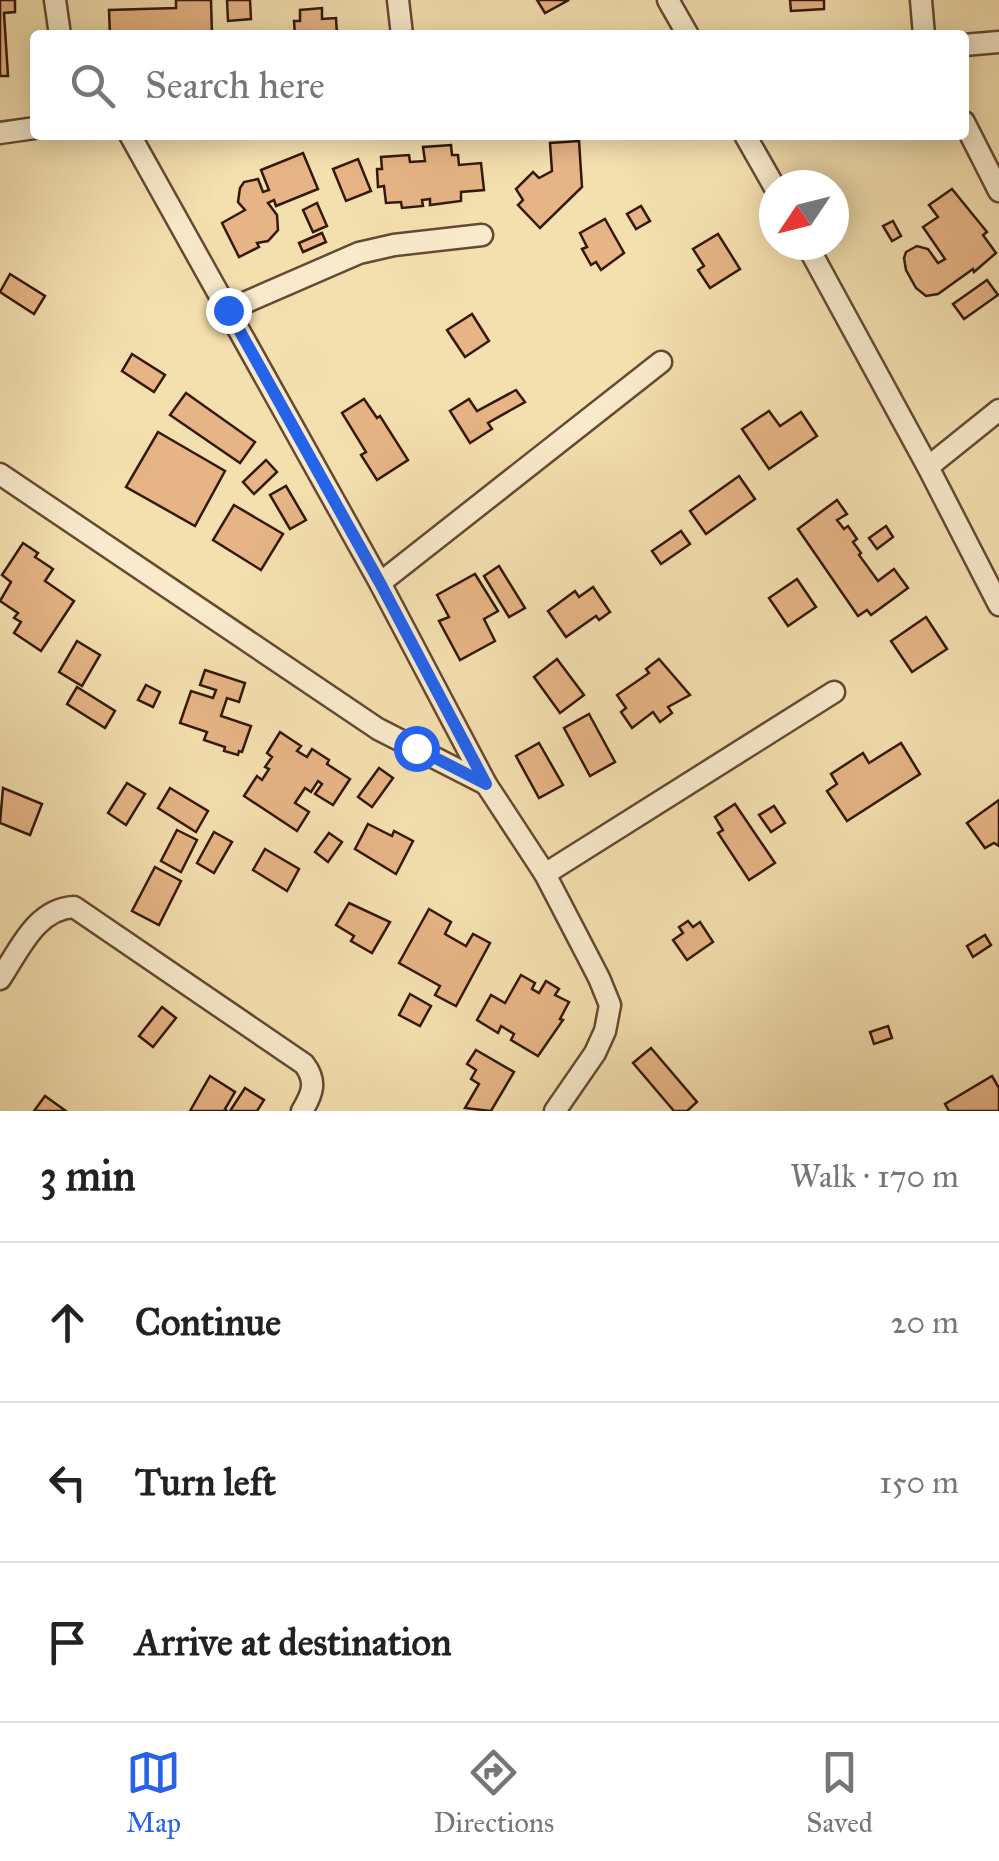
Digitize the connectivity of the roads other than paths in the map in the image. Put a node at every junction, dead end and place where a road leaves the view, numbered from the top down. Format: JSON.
{"nodes":[{"id":1,"x":55,"y":0,"type":"edge"},
{"id":2,"x":398,"y":0,"type":"edge"},
{"id":3,"x":668,"y":0,"type":"edge"},
{"id":4,"x":921,"y":0,"type":"edge"},
{"id":5,"x":59,"y":30,"type":"edge"},
{"id":6,"x":401,"y":30,"type":"edge"},
{"id":7,"x":685,"y":30,"type":"edge"},
{"id":8,"x":924,"y":30,"type":"edge"},
{"id":9,"x":999,"y":42,"type":"edge"},
{"id":10,"x":969,"y":44,"type":"edge"},
{"id":11,"x":30,"y":129,"type":"edge"},
{"id":12,"x":969,"y":132,"type":"edge"},
{"id":13,"x":0,"y":133,"type":"edge"},
{"id":14,"x":133,"y":140,"type":"edge"},
{"id":15,"x":748,"y":140,"type":"edge"},
{"id":16,"x":765,"y":170,"type":"edge"},
{"id":17,"x":999,"y":190,"type":"edge"},
{"id":18,"x":482,"y":235,"type":"dead end"},
{"id":19,"x":815,"y":260,"type":"edge"},
{"id":20,"x":228,"y":310,"type":"junction"},
{"id":21,"x":661,"y":362,"type":"dead end"},
{"id":22,"x":999,"y":410,"type":"edge"},
{"id":23,"x":928,"y":467,"type":"junction"},
{"id":24,"x":0,"y":474,"type":"edge"},
{"id":25,"x":380,"y":583,"type":"junction"},
{"id":26,"x":999,"y":605,"type":"edge"},
{"id":27,"x":834,"y":692,"type":"dead end"},
{"id":28,"x":486,"y":784,"type":"junction"},
{"id":29,"x":545,"y":874,"type":"junction"},
{"id":30,"x":0,"y":978,"type":"edge"},
{"id":31,"x":302,"y":1111,"type":"edge"},
{"id":32,"x":555,"y":1111,"type":"edge"}],
"edges":[{"from":1,"to":5,"type":"street"},
{"from":2,"to":6,"type":"street"},
{"from":3,"to":7,"type":"street"},
{"from":4,"to":8,"type":"street"},
{"from":9,"to":10,"type":"street"},
{"from":11,"to":13,"type":"street"},
{"from":12,"to":17,"type":"street"},
{"from":14,"to":20,"type":"street"},
{"from":15,"to":16,"type":"street"},
{"from":18,"to":20,"type":"street"},
{"from":19,"to":23,"type":"street"},
{"from":20,"to":25,"type":"street"},
{"from":21,"to":25,"type":"street"},
{"from":22,"to":23,"type":"street"},
{"from":23,"to":26,"type":"street"},
{"from":24,"to":28,"type":"street"},
{"from":25,"to":28,"type":"street"},
{"from":27,"to":29,"type":"street"},
{"from":28,"to":29,"type":"street"},
{"from":29,"to":32,"type":"street"},
{"from":30,"to":31,"type":"street"}]}
